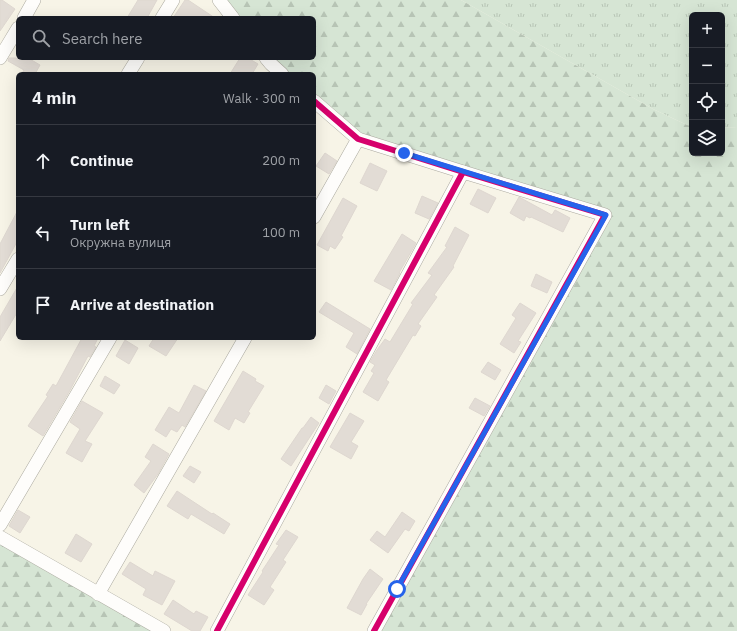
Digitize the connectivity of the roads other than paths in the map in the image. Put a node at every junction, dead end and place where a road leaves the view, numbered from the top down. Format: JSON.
{"nodes":[{"id":1,"x":34,"y":0,"type":"edge"},
{"id":2,"x":173,"y":0,"type":"edge"},
{"id":3,"x":219,"y":0,"type":"edge"},
{"id":4,"x":25,"y":16,"type":"edge"},
{"id":5,"x":163,"y":16,"type":"edge"},
{"id":6,"x":231,"y":16,"type":"edge"},
{"id":7,"x":16,"y":31,"type":"edge"},
{"id":8,"x":0,"y":58,"type":"edge"},
{"id":9,"x":137,"y":60,"type":"edge"},
{"id":10,"x":267,"y":65,"type":"edge"},
{"id":11,"x":129,"y":72,"type":"edge"},
{"id":12,"x":279,"y":72,"type":"edge"},
{"id":13,"x":316,"y":103,"type":"edge"},
{"id":14,"x":358,"y":139,"type":"junction"},
{"id":15,"x":463,"y":172,"type":"junction"},
{"id":16,"x":316,"y":213,"type":"edge"},
{"id":17,"x":16,"y":262,"type":"edge"},
{"id":18,"x":0,"y":289,"type":"edge"},
{"id":19,"x":109,"y":340,"type":"edge"},
{"id":20,"x":244,"y":340,"type":"edge"},
{"id":21,"x":0,"y":525,"type":"edge"},
{"id":22,"x":0,"y":537,"type":"edge"},
{"id":23,"x":98,"y":594,"type":"junction"},
{"id":24,"x":164,"y":631,"type":"edge"},
{"id":25,"x":217,"y":631,"type":"edge"},
{"id":26,"x":374,"y":631,"type":"edge"}],
"edges":[{"from":1,"to":4,"type":"street"},
{"from":2,"to":5,"type":"street"},
{"from":3,"to":6,"type":"street"},
{"from":7,"to":8,"type":"street"},
{"from":9,"to":11,"type":"street"},
{"from":10,"to":12,"type":"street"},
{"from":13,"to":14,"type":"street"},
{"from":14,"to":15,"type":"street"},
{"from":14,"to":16,"type":"street"},
{"from":15,"to":25,"type":"street"},
{"from":15,"to":26,"type":"street"},
{"from":17,"to":18,"type":"street"},
{"from":19,"to":21,"type":"street"},
{"from":20,"to":23,"type":"street"},
{"from":22,"to":23,"type":"street"},
{"from":23,"to":24,"type":"street"}]}
